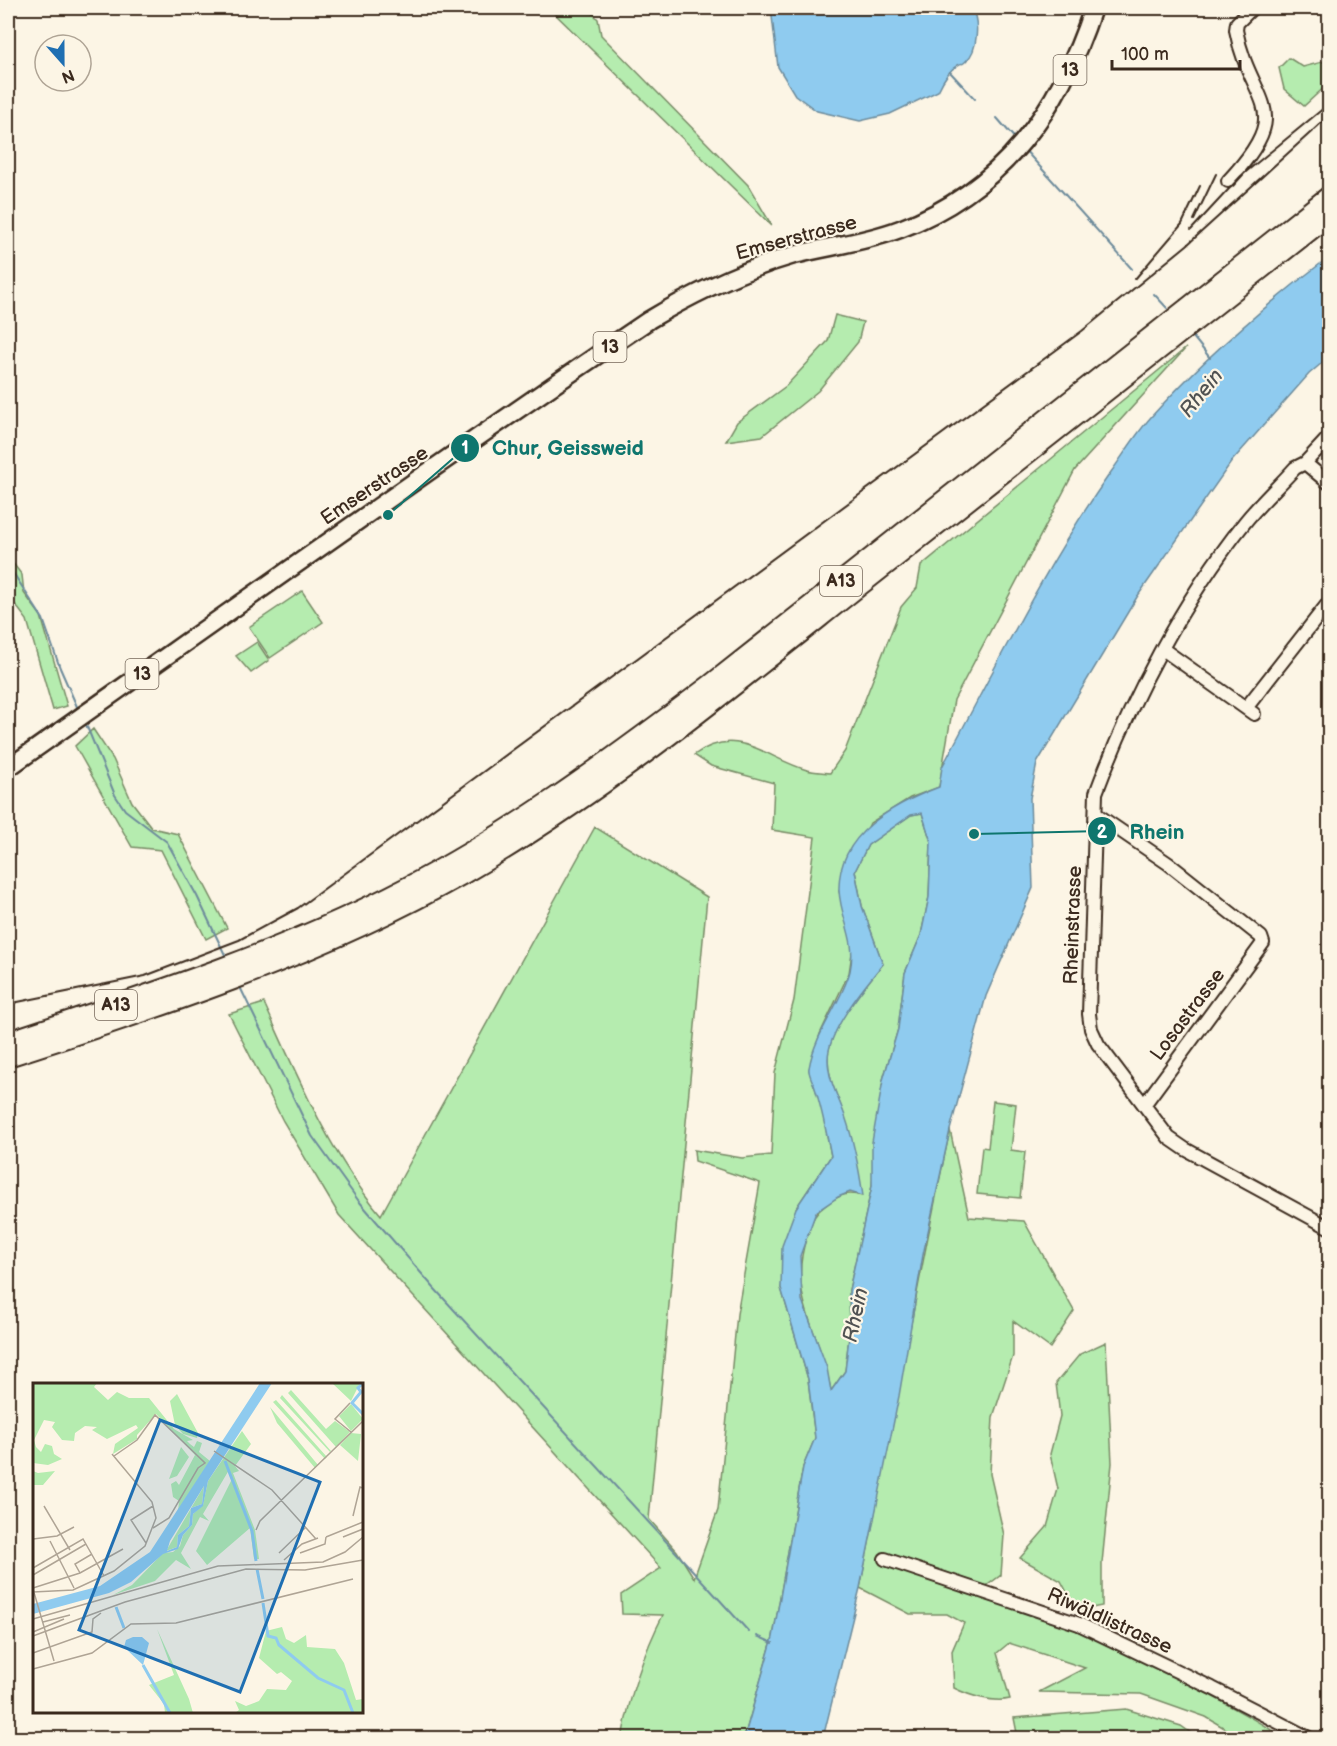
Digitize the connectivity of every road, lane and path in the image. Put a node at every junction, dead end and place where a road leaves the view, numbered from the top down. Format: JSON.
{"nodes":[{"id":1,"x":1093,"y":8,"type":"edge"},
{"id":2,"x":1252,"y":8,"type":"edge"},
{"id":3,"x":1228,"y":181,"type":"dead end"},
{"id":4,"x":1329,"y":195,"type":"edge"},
{"id":5,"x":1329,"y":215,"type":"edge"},
{"id":6,"x":1329,"y":436,"type":"edge"},
{"id":7,"x":1305,"y":463,"type":"junction"},
{"id":8,"x":1329,"y":484,"type":"edge"},
{"id":9,"x":1329,"y":601,"type":"edge"},
{"id":10,"x":1164,"y":650,"type":"junction"},
{"id":11,"x":8,"y":768,"type":"edge"},
{"id":12,"x":1096,"y":814,"type":"junction"},
{"id":13,"x":325,"y":935,"type":"junction"},
{"id":14,"x":233,"y":972,"type":"junction"},
{"id":15,"x":8,"y":1041,"type":"edge"},
{"id":16,"x":8,"y":1057,"type":"edge"},
{"id":17,"x":1144,"y":1106,"type":"junction"},
{"id":18,"x":1329,"y":1228,"type":"edge"},
{"id":19,"x":885,"y":1559,"type":"dead end"},
{"id":20,"x":1309,"y":1738,"type":"edge"}],
"edges":[{"from":1,"to":11,"type":"main road","name":"Emserstrasse","number":"13"},
{"from":2,"to":3,"type":"street"},
{"from":4,"to":13,"type":"highway","number":"A13"},
{"from":5,"to":13,"type":"highway","number":"A13"},
{"from":6,"to":7,"type":"street","name":"Rheinstrasse"},
{"from":7,"to":8,"type":"street"},
{"from":7,"to":10,"type":"street","name":"Rheinstrasse"},
{"from":9,"to":10,"type":"street"},
{"from":10,"to":12,"type":"street","name":"Rheinstrasse"},
{"from":12,"to":17,"type":"street","name":"Rheinstrasse"},
{"from":12,"to":17,"type":"street","name":"Losastrasse"},
{"from":13,"to":14,"type":"highway","number":"A13"},
{"from":14,"to":15,"type":"highway","number":"A13"},
{"from":14,"to":16,"type":"highway","number":"A13"},
{"from":17,"to":18,"type":"street","name":"Rheinstrasse"},
{"from":19,"to":20,"type":"street","name":"Riwäldlistrasse"}]}
